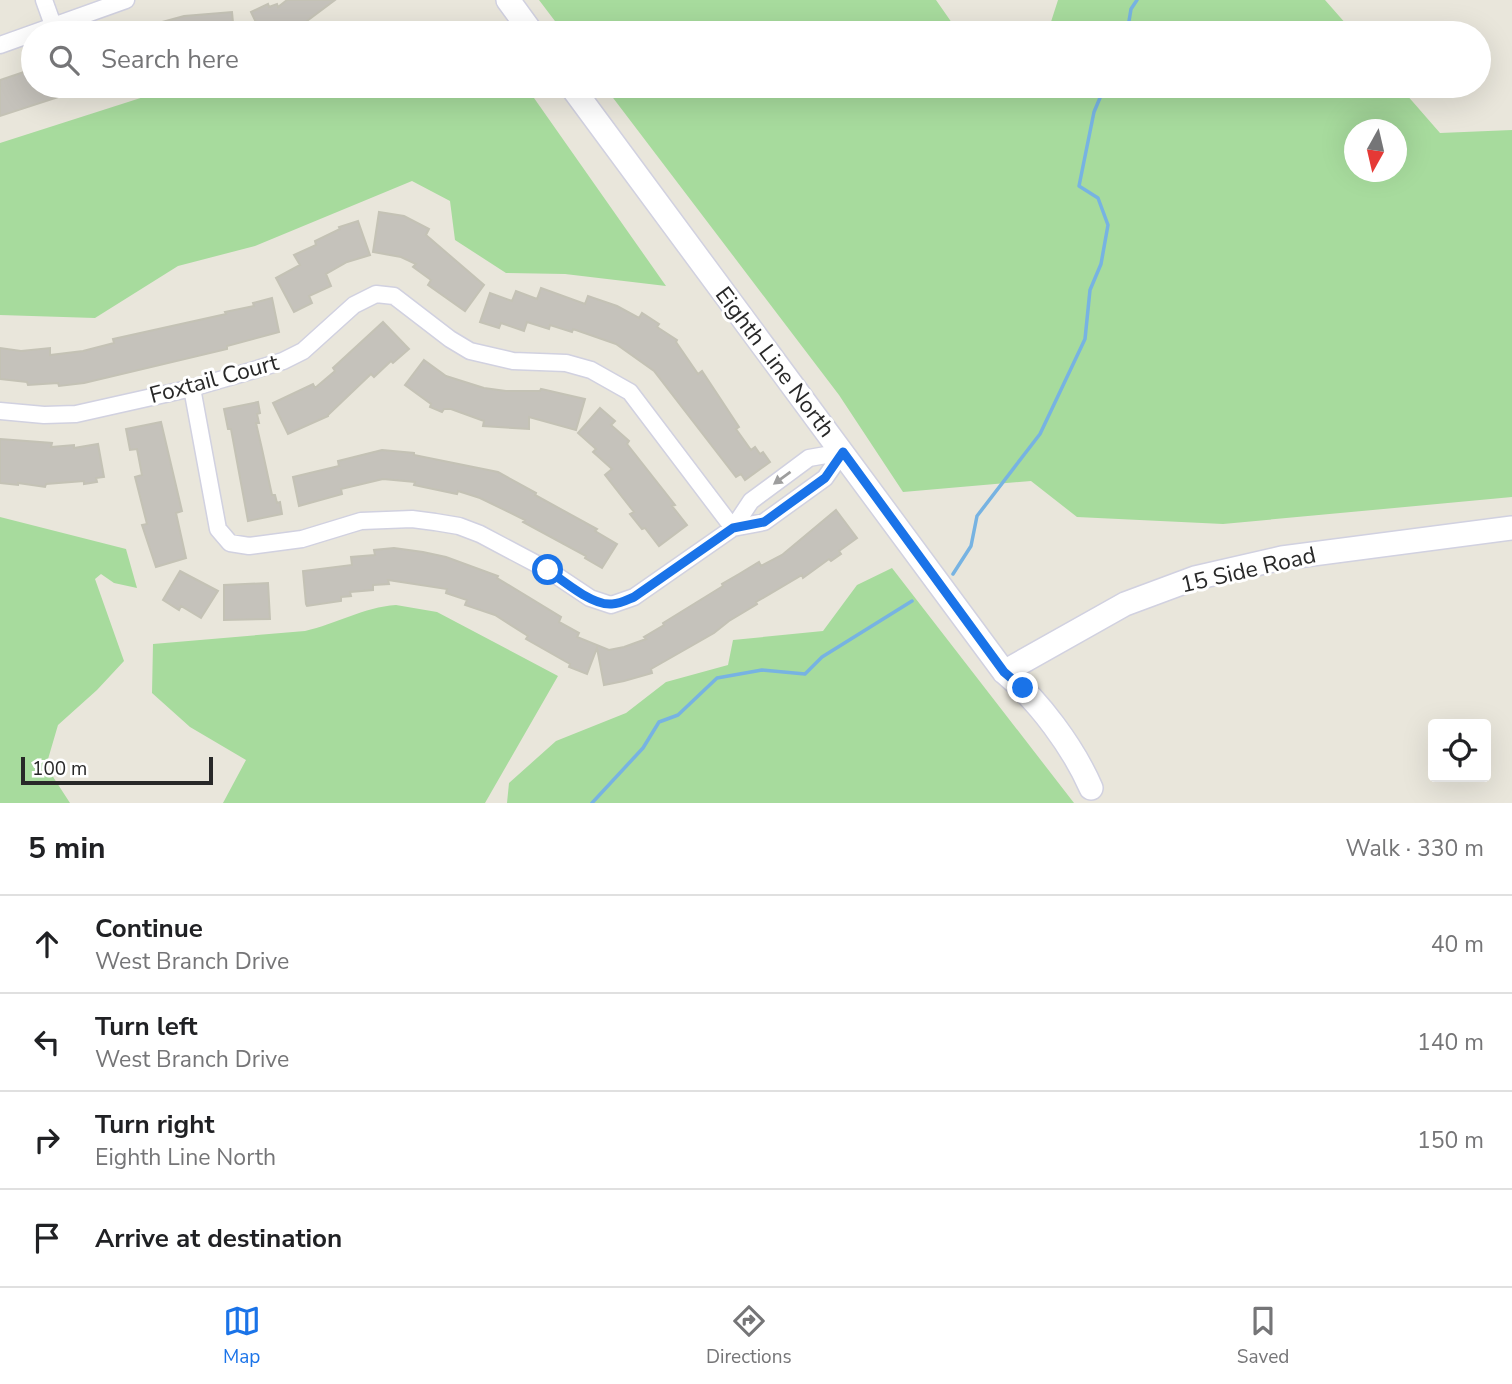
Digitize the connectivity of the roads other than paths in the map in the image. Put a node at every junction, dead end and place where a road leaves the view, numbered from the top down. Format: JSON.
{"nodes":[{"id":1,"x":44,"y":0,"type":"edge"},
{"id":2,"x":126,"y":0,"type":"edge"},
{"id":3,"x":508,"y":0,"type":"edge"},
{"id":4,"x":52,"y":21,"type":"edge"},
{"id":5,"x":65,"y":21,"type":"edge"},
{"id":6,"x":523,"y":21,"type":"edge"},
{"id":7,"x":21,"y":37,"type":"edge"},
{"id":8,"x":0,"y":45,"type":"edge"},
{"id":9,"x":580,"y":98,"type":"edge"},
{"id":10,"x":192,"y":388,"type":"junction"},
{"id":11,"x":0,"y":411,"type":"edge"},
{"id":12,"x":843,"y":452,"type":"junction"},
{"id":13,"x":733,"y":528,"type":"junction"},
{"id":14,"x":1512,"y":528,"type":"edge"},
{"id":15,"x":1004,"y":672,"type":"junction"},
{"id":16,"x":1096,"y":796,"type":"edge"}],
"edges":[{"from":1,"to":4,"type":"street"},
{"from":2,"to":5,"type":"street"},
{"from":3,"to":6,"type":"street"},
{"from":7,"to":8,"type":"street"},
{"from":9,"to":12,"type":"street","name":"Eighth Line North"},
{"from":10,"to":11,"type":"street","name":"Foxtail Court"},
{"from":10,"to":13,"type":"street","name":"Foxtail Court"},
{"from":10,"to":13,"type":"street"},
{"from":12,"to":13,"type":"street"},
{"from":12,"to":13,"type":"street","one_way":true},
{"from":12,"to":15,"type":"street","name":"Eighth Line North"},
{"from":14,"to":15,"type":"street","name":"15 Side Road"},
{"from":15,"to":16,"type":"street","name":"Eighth Line North"}]}
